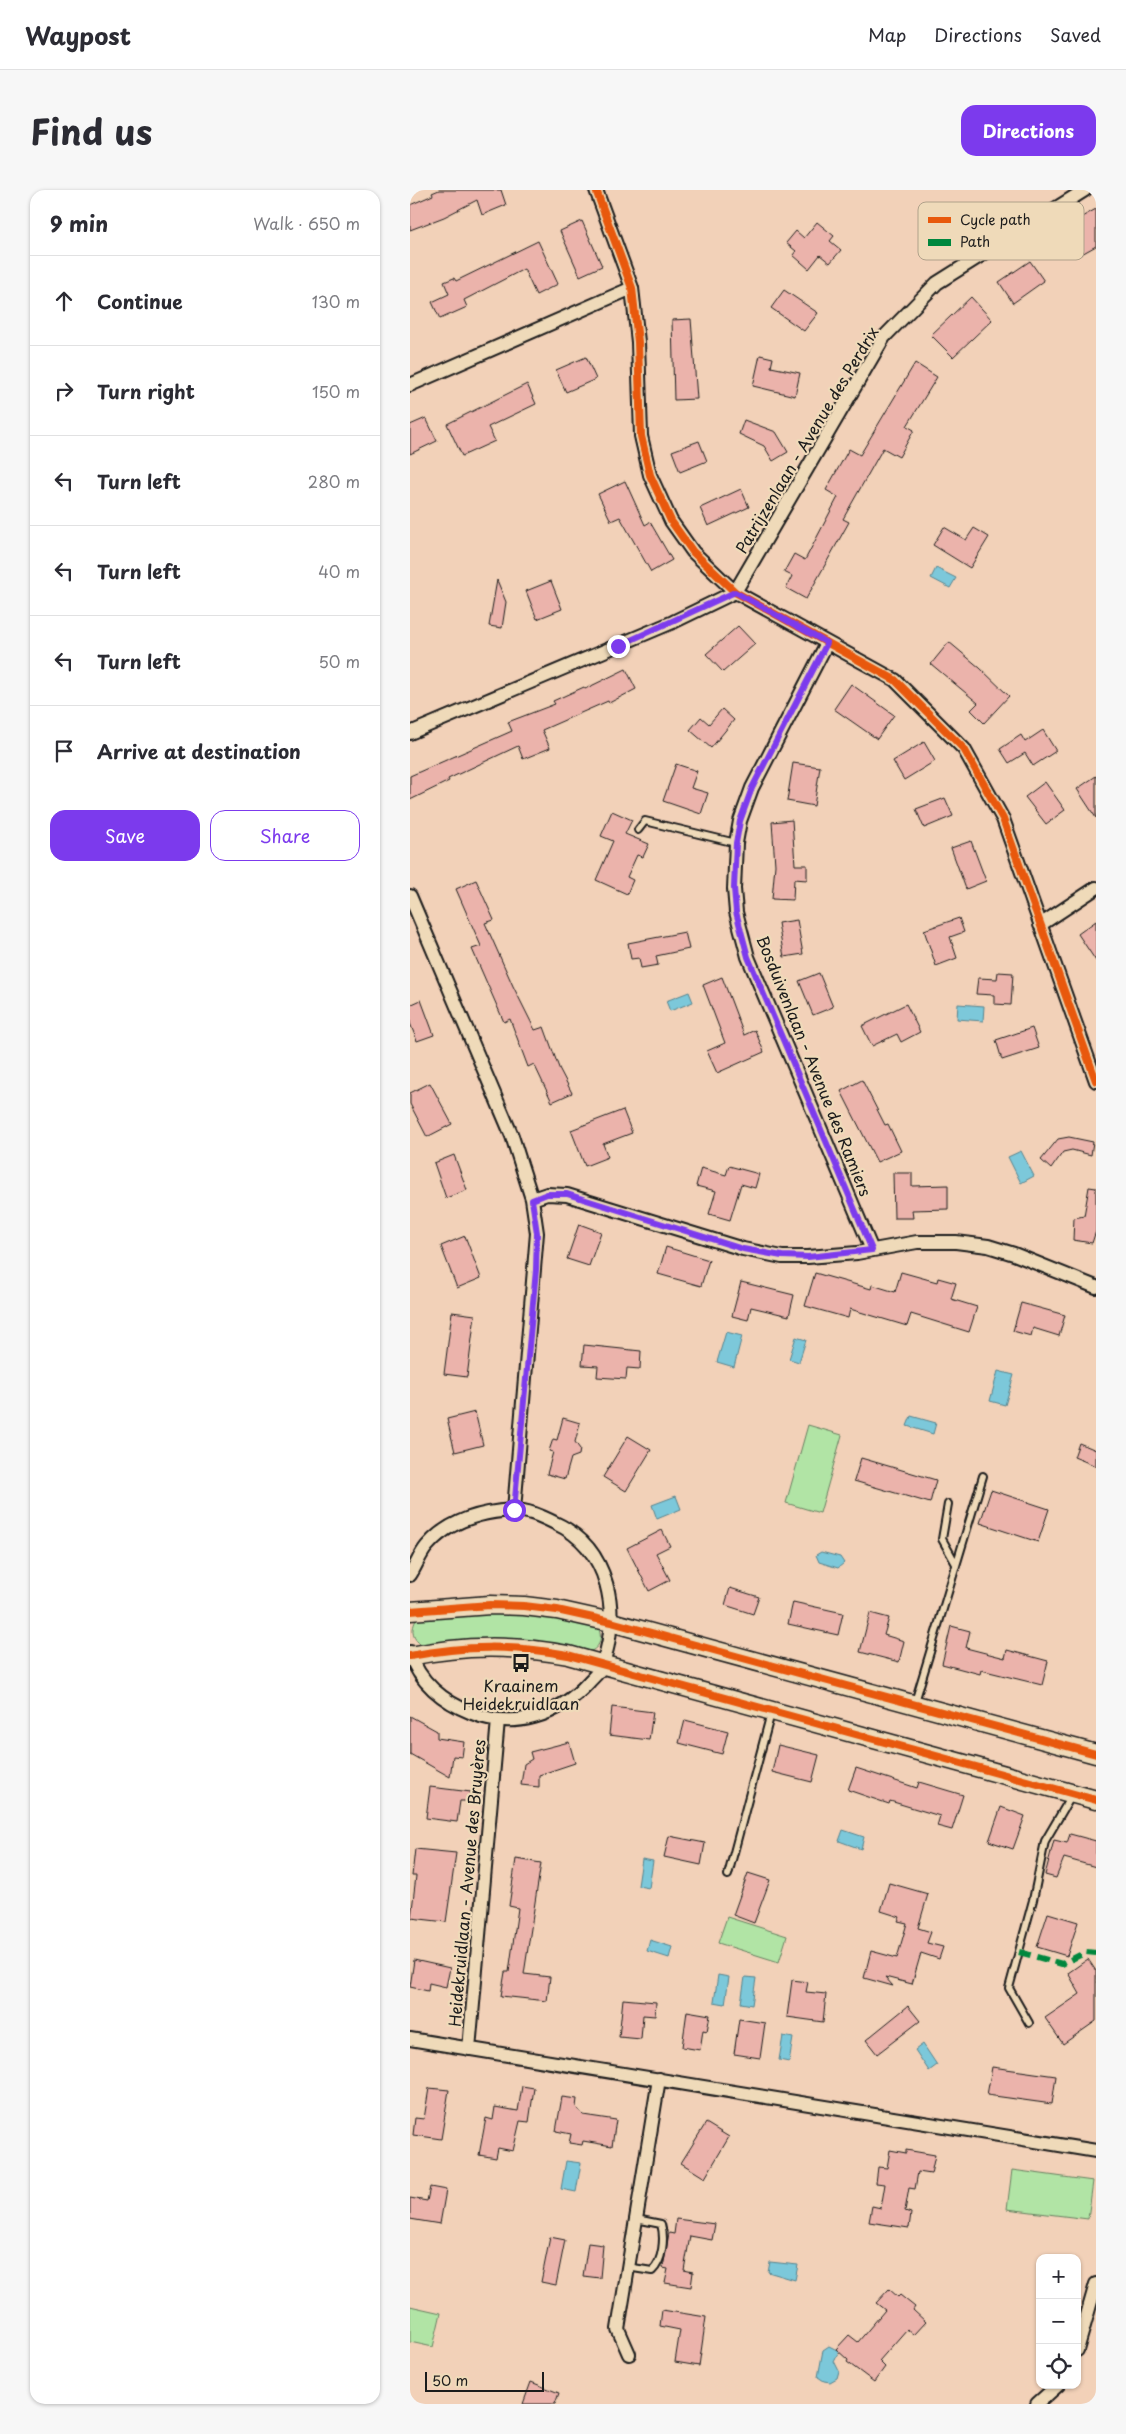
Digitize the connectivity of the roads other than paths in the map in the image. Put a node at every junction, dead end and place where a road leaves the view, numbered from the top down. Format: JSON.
{"nodes":[{"id":1,"x":596,"y":190,"type":"edge"},
{"id":2,"x":1085,"y":190,"type":"edge"},
{"id":3,"x":1066,"y":202,"type":"edge"},
{"id":4,"x":974,"y":260,"type":"edge"},
{"id":5,"x":632,"y":288,"type":"junction"},
{"id":6,"x":410,"y":385,"type":"edge"},
{"id":7,"x":735,"y":592,"type":"junction"},
{"id":8,"x":827,"y":643,"type":"junction"},
{"id":9,"x":410,"y":733,"type":"edge"},
{"id":10,"x":638,"y":830,"type":"dead end"},
{"id":11,"x":736,"y":843,"type":"junction"},
{"id":12,"x":1096,"y":888,"type":"edge"},
{"id":13,"x":410,"y":896,"type":"edge"},
{"id":14,"x":1040,"y":925,"type":"junction"},
{"id":15,"x":1096,"y":1080,"type":"edge"},
{"id":16,"x":532,"y":1200,"type":"junction"},
{"id":17,"x":872,"y":1250,"type":"junction"},
{"id":18,"x":1096,"y":1288,"type":"edge"},
{"id":19,"x":983,"y":1476,"type":"dead end"},
{"id":20,"x":948,"y":1504,"type":"dead end"},
{"id":21,"x":514,"y":1510,"type":"junction"},
{"id":22,"x":956,"y":1564,"type":"junction"},
{"id":23,"x":410,"y":1575,"type":"edge"},
{"id":24,"x":410,"y":1611,"type":"edge"},
{"id":25,"x":612,"y":1622,"type":"junction"},
{"id":26,"x":410,"y":1654,"type":"edge"},
{"id":27,"x":602,"y":1663,"type":"junction"},
{"id":28,"x":915,"y":1704,"type":"junction"},
{"id":29,"x":771,"y":1712,"type":"junction"},
{"id":30,"x":498,"y":1720,"type":"junction"},
{"id":31,"x":1096,"y":1754,"type":"edge"},
{"id":32,"x":1073,"y":1794,"type":"junction"},
{"id":33,"x":1096,"y":1800,"type":"edge"},
{"id":34,"x":728,"y":1875,"type":"dead end"},
{"id":35,"x":1029,"y":2023,"type":"dead end"},
{"id":36,"x":410,"y":2039,"type":"edge"},
{"id":37,"x":469,"y":2049,"type":"junction"},
{"id":38,"x":659,"y":2079,"type":"junction"},
{"id":39,"x":1096,"y":2151,"type":"edge"},
{"id":40,"x":635,"y":2219,"type":"junction"},
{"id":41,"x":627,"y":2267,"type":"junction"},
{"id":42,"x":1096,"y":2284,"type":"edge"},
{"id":43,"x":1079,"y":2344,"type":"edge"},
{"id":44,"x":629,"y":2354,"type":"dead end"},
{"id":45,"x":1054,"y":2389,"type":"edge"},
{"id":46,"x":1037,"y":2404,"type":"edge"}],
"edges":[{"from":1,"to":5,"type":"street"},
{"from":2,"to":3,"type":"street","name":"Patrijzenlaan - Avenue des Perdrix"},
{"from":4,"to":7,"type":"street","name":"Patrijzenlaan - Avenue des Perdrix"},
{"from":5,"to":6,"type":"street"},
{"from":5,"to":7,"type":"street"},
{"from":7,"to":8,"type":"street"},
{"from":7,"to":9,"type":"street"},
{"from":8,"to":11,"type":"street","name":"Bosduivenlaan - Avenue des Ramiers"},
{"from":8,"to":14,"type":"street"},
{"from":10,"to":11,"type":"lane"},
{"from":11,"to":17,"type":"street","name":"Bosduivenlaan - Avenue des Ramiers"},
{"from":12,"to":14,"type":"street"},
{"from":13,"to":16,"type":"street"},
{"from":14,"to":15,"type":"street"},
{"from":16,"to":17,"type":"street"},
{"from":16,"to":21,"type":"street"},
{"from":17,"to":18,"type":"street"},
{"from":19,"to":22,"type":"lane"},
{"from":20,"to":22,"type":"lane"},
{"from":21,"to":23,"type":"street"},
{"from":21,"to":25,"type":"street"},
{"from":22,"to":28,"type":"lane"},
{"from":24,"to":25,"type":"street"},
{"from":25,"to":27,"type":"street"},
{"from":25,"to":28,"type":"street"},
{"from":26,"to":27,"type":"street"},
{"from":26,"to":30,"type":"street"},
{"from":27,"to":29,"type":"street"},
{"from":27,"to":30,"type":"street"},
{"from":28,"to":31,"type":"street"},
{"from":29,"to":32,"type":"street"},
{"from":29,"to":34,"type":"lane"},
{"from":30,"to":37,"type":"street","name":"Heidekruidlaan - Avenue des Bruyères"},
{"from":32,"to":33,"type":"street"},
{"from":32,"to":35,"type":"lane"},
{"from":36,"to":37,"type":"street"},
{"from":37,"to":38,"type":"street"},
{"from":38,"to":39,"type":"street"},
{"from":38,"to":40,"type":"street"},
{"from":40,"to":41,"type":"street"},
{"from":40,"to":41,"type":"lane"},
{"from":41,"to":44,"type":"street"},
{"from":42,"to":43,"type":"street"},
{"from":45,"to":46,"type":"street"}]}
